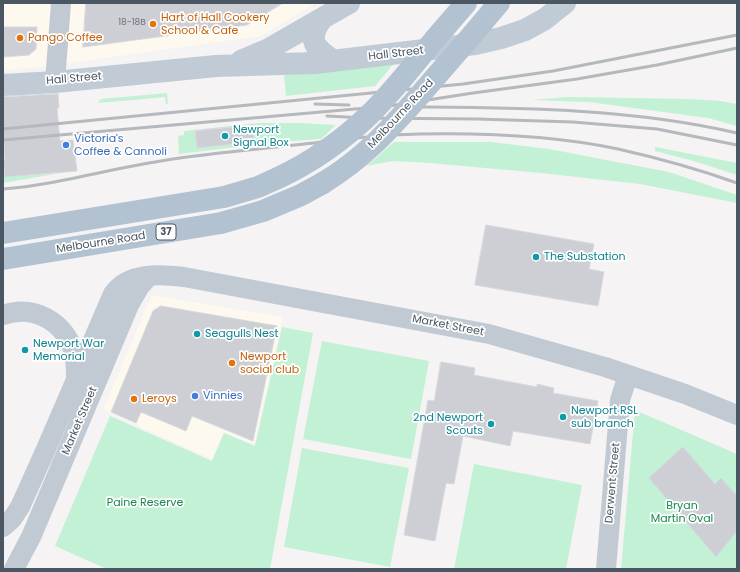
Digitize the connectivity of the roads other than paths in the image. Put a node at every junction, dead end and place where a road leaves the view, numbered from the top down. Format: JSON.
{"nodes":[{"id":1,"x":61,"y":3,"type":"edge"},
{"id":2,"x":349,"y":3,"type":"edge"},
{"id":3,"x":466,"y":3,"type":"edge"},
{"id":4,"x":499,"y":3,"type":"edge"},
{"id":5,"x":566,"y":3,"type":"edge"},
{"id":6,"x":321,"y":20,"type":"junction"},
{"id":7,"x":334,"y":61,"type":"junction"},
{"id":8,"x":216,"y":66,"type":"junction"},
{"id":9,"x":55,"y":82,"type":"junction"},
{"id":10,"x":3,"y":85,"type":"edge"},
{"id":11,"x":3,"y":233,"type":"edge"},
{"id":12,"x":3,"y":259,"type":"edge"},
{"id":13,"x":149,"y":276,"type":"junction"},
{"id":14,"x":3,"y":315,"type":"edge"},
{"id":15,"x":628,"y":375,"type":"junction"},
{"id":16,"x":76,"y":380,"type":"junction"},
{"id":17,"x":737,"y":415,"type":"edge"},
{"id":18,"x":3,"y":527,"type":"edge"},
{"id":19,"x":14,"y":569,"type":"edge"},
{"id":20,"x":606,"y":569,"type":"edge"}],
"edges":[{"from":1,"to":9,"type":"street"},
{"from":2,"to":6,"type":"street","name":"Hall Street"},
{"from":3,"to":11,"type":"main road","name":"Melbourne Road","number":"37","bridge":true},
{"from":4,"to":12,"type":"main road","name":"Melbourne Road","number":"37","bridge":true},
{"from":5,"to":7,"type":"street","name":"Hall Street"},
{"from":6,"to":7,"type":"street"},
{"from":6,"to":8,"type":"street","name":"Hall Street"},
{"from":7,"to":8,"type":"street","name":"Hall Street"},
{"from":8,"to":9,"type":"street","name":"Hall Street"},
{"from":9,"to":10,"type":"street","name":"Hall Street"},
{"from":13,"to":15,"type":"street","name":"Market Street"},
{"from":13,"to":16,"type":"street","name":"Market Street"},
{"from":13,"to":19,"type":"street","name":"Market Street"},
{"from":14,"to":16,"type":"street"},
{"from":15,"to":17,"type":"street","name":"Market Street"},
{"from":15,"to":20,"type":"street","name":"Derwent Street"},
{"from":16,"to":18,"type":"street","name":"Market Street"}]}
